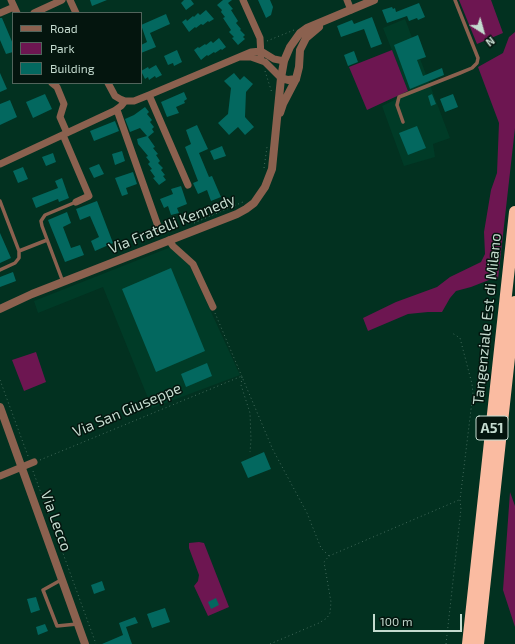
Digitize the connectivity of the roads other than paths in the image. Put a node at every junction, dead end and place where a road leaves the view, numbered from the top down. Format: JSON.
{"nodes":[{"id":1,"x":62,"y":0,"type":"edge"},
{"id":2,"x":70,"y":0,"type":"edge"},
{"id":3,"x":243,"y":0,"type":"edge"},
{"id":4,"x":347,"y":0,"type":"edge"},
{"id":5,"x":374,"y":0,"type":"edge"},
{"id":6,"x":455,"y":0,"type":"edge"},
{"id":7,"x":14,"y":7,"type":"edge"},
{"id":8,"x":351,"y":10,"type":"junction"},
{"id":9,"x":36,"y":12,"type":"edge"},
{"id":10,"x":76,"y":12,"type":"edge"},
{"id":11,"x":0,"y":13,"type":"edge"},
{"id":12,"x":328,"y":20,"type":"junction"},
{"id":13,"x":261,"y":51,"type":"junction"},
{"id":14,"x":234,"y":59,"type":"junction"},
{"id":15,"x":263,"y":61,"type":"junction"},
{"id":16,"x":284,"y":61,"type":"junction"},
{"id":17,"x":298,"y":73,"type":"junction"},
{"id":18,"x":281,"y":78,"type":"junction"},
{"id":19,"x":53,"y":84,"type":"edge"},
{"id":20,"x":109,"y":84,"type":"edge"},
{"id":21,"x":149,"y":95,"type":"junction"},
{"id":22,"x":123,"y":100,"type":"junction"},
{"id":23,"x":117,"y":110,"type":"junction"},
{"id":24,"x":277,"y":122,"type":"junction"},
{"id":25,"x":403,"y":122,"type":"dead end"},
{"id":26,"x":65,"y":134,"type":"junction"},
{"id":27,"x":0,"y":164,"type":"edge"},
{"id":28,"x":188,"y":184,"type":"dead end"},
{"id":29,"x":0,"y":201,"type":"edge"},
{"id":30,"x":76,"y":202,"type":"joint"},
{"id":31,"x":515,"y":212,"type":"edge"},
{"id":32,"x":159,"y":229,"type":"dead end"},
{"id":33,"x":47,"y":240,"type":"junction"},
{"id":34,"x":169,"y":240,"type":"junction"},
{"id":35,"x":19,"y":251,"type":"junction"},
{"id":36,"x":0,"y":270,"type":"edge"},
{"id":37,"x":63,"y":282,"type":"junction"},
{"id":38,"x":515,"y":302,"type":"edge"},
{"id":39,"x":213,"y":307,"type":"road end"},
{"id":40,"x":0,"y":309,"type":"edge"},
{"id":41,"x":0,"y":407,"type":"edge"},
{"id":42,"x":32,"y":463,"type":"road end"},
{"id":43,"x":21,"y":468,"type":"junction"},
{"id":44,"x":0,"y":476,"type":"edge"},
{"id":45,"x":62,"y":579,"type":"junction"},
{"id":46,"x":78,"y":624,"type":"junction"},
{"id":47,"x":86,"y":644,"type":"edge"},
{"id":48,"x":468,"y":644,"type":"edge"},
{"id":49,"x":478,"y":644,"type":"edge"}],
"edges":[{"from":1,"to":9,"type":"street"},
{"from":2,"to":10,"type":"street"},
{"from":3,"to":13,"type":"street"},
{"from":4,"to":8,"type":"street"},
{"from":5,"to":8,"type":"street"},
{"from":6,"to":25,"type":"lane"},
{"from":7,"to":11,"type":"street"},
{"from":8,"to":12,"type":"street"},
{"from":12,"to":16,"type":"street","name":"Via Fratelli Kennedy"},
{"from":12,"to":17,"type":"street"},
{"from":13,"to":14,"type":"street"},
{"from":13,"to":15,"type":"street"},
{"from":13,"to":16,"type":"street"},
{"from":14,"to":15,"type":"street"},
{"from":14,"to":21,"type":"street"},
{"from":15,"to":18,"type":"street"},
{"from":16,"to":17,"type":"street"},
{"from":16,"to":18,"type":"street","name":"Via Fratelli Kennedy"},
{"from":17,"to":18,"type":"street"},
{"from":17,"to":24,"type":"street","name":"Via Fratelli Kennedy"},
{"from":18,"to":24,"type":"street","name":"Via Fratelli Kennedy"},
{"from":19,"to":26,"type":"street"},
{"from":20,"to":22,"type":"street"},
{"from":21,"to":22,"type":"street"},
{"from":21,"to":28,"type":"street"},
{"from":22,"to":23,"type":"street"},
{"from":23,"to":26,"type":"street"},
{"from":23,"to":32,"type":"street"},
{"from":24,"to":34,"type":"street","name":"Via Fratelli Kennedy"},
{"from":26,"to":27,"type":"street"},
{"from":26,"to":30,"type":"street"},
{"from":29,"to":35,"type":"lane"},
{"from":30,"to":33,"type":"lane"},
{"from":31,"to":48,"type":"highway","name":"Tangenziale Est di Milano","number":"A51"},
{"from":33,"to":35,"type":"lane"},
{"from":33,"to":37,"type":"lane"},
{"from":34,"to":37,"type":"street","name":"Via Fratelli Kennedy"},
{"from":34,"to":39,"type":"street"},
{"from":35,"to":36,"type":"lane"},
{"from":37,"to":40,"type":"street","name":"Via Fratelli Kennedy"},
{"from":38,"to":49,"type":"highway","name":"Tangenziale Est di Milano","number":"A51"},
{"from":41,"to":43,"type":"street","name":"Via Lecco"},
{"from":42,"to":43,"type":"street"},
{"from":43,"to":44,"type":"street"},
{"from":43,"to":45,"type":"street","name":"Via Lecco"},
{"from":45,"to":46,"type":"street","name":"Via Lecco"},
{"from":45,"to":46,"type":"lane"},
{"from":46,"to":47,"type":"street","name":"Via Lecco"}]}
